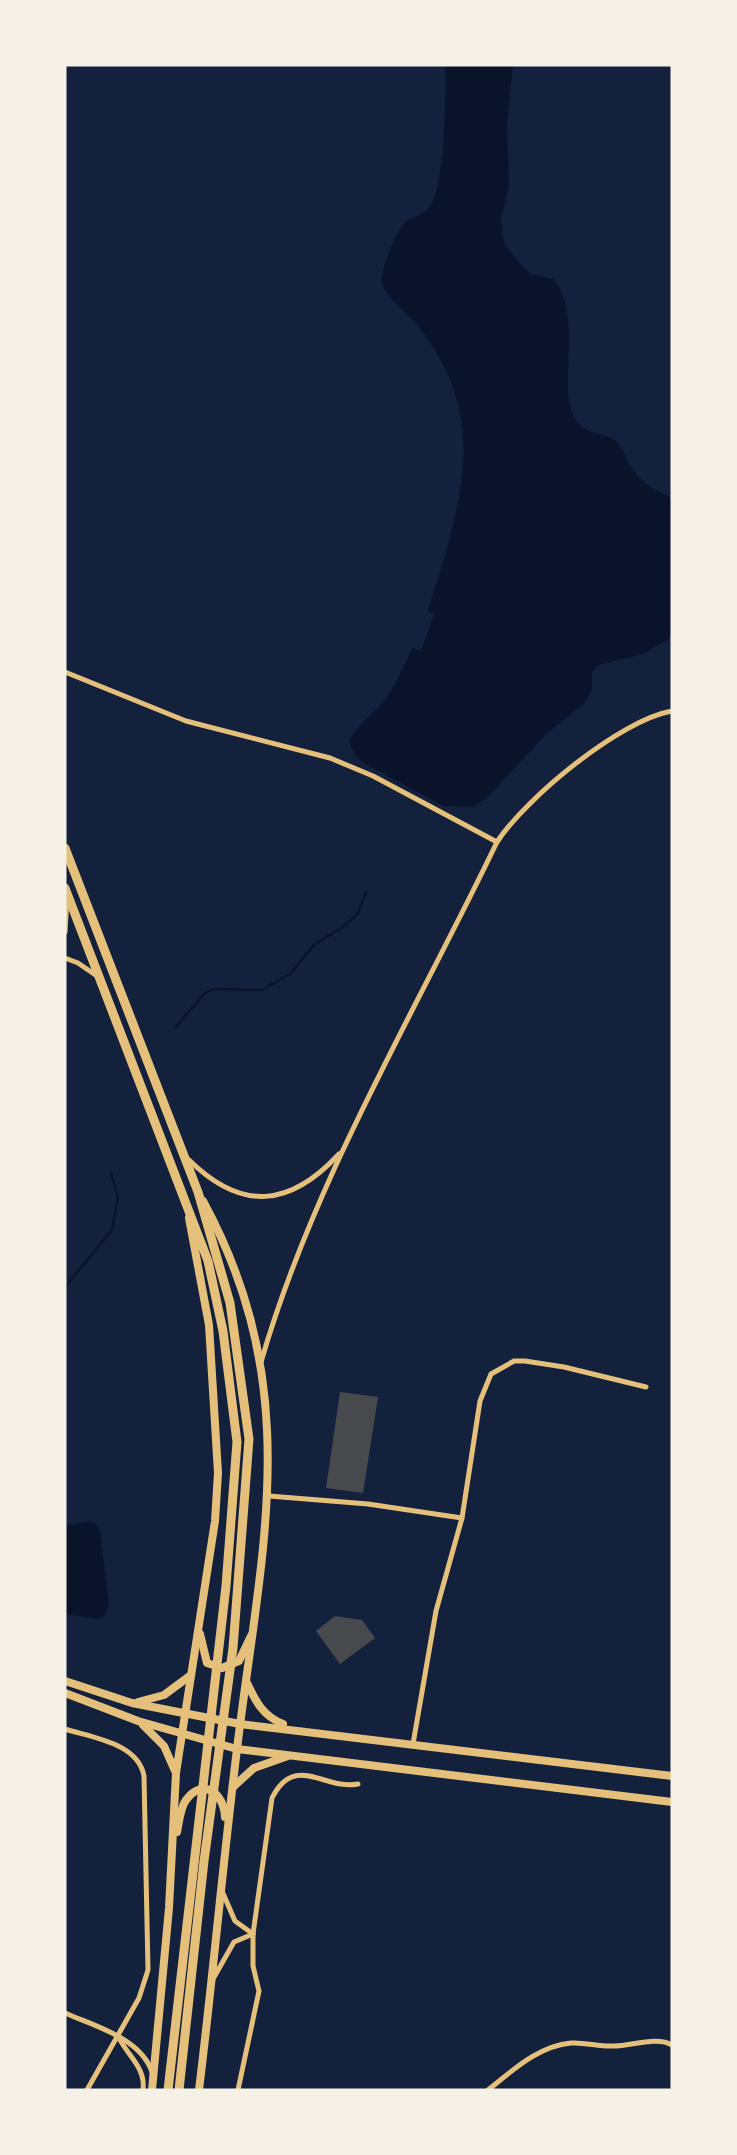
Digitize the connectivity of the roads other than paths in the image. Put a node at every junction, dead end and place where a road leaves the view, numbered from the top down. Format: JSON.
{"nodes":[{"id":1,"x":65,"y":672,"type":"edge"},
{"id":2,"x":672,"y":711,"type":"edge"},
{"id":3,"x":497,"y":842,"type":"junction"},
{"id":4,"x":65,"y":848,"type":"edge"},
{"id":5,"x":66,"y":890,"type":"edge"},
{"id":6,"x":65,"y":933,"type":"edge"},
{"id":7,"x":65,"y":958,"type":"edge"},
{"id":8,"x":102,"y":981,"type":"junction"},
{"id":9,"x":343,"y":1150,"type":"junction"},
{"id":10,"x":187,"y":1158,"type":"junction"},
{"id":11,"x":198,"y":1192,"type":"junction"},
{"id":12,"x":187,"y":1201,"type":"junction"},
{"id":13,"x":261,"y":1362,"type":"junction"},
{"id":14,"x":646,"y":1387,"type":"dead end"},
{"id":15,"x":269,"y":1496,"type":"junction"},
{"id":16,"x":462,"y":1518,"type":"junction"},
{"id":17,"x":199,"y":1626,"type":"junction"},
{"id":18,"x":255,"y":1627,"type":"junction"},
{"id":19,"x":191,"y":1675,"type":"junction"},
{"id":20,"x":65,"y":1681,"type":"edge"},
{"id":21,"x":247,"y":1683,"type":"junction"},
{"id":22,"x":65,"y":1693,"type":"edge"},
{"id":23,"x":132,"y":1703,"type":"junction"},
{"id":24,"x":185,"y":1713,"type":"junction"},
{"id":25,"x":138,"y":1721,"type":"junction"},
{"id":26,"x":240,"y":1724,"type":"junction"},
{"id":27,"x":291,"y":1728,"type":"junction"},
{"id":28,"x":65,"y":1729,"type":"edge"},
{"id":29,"x":181,"y":1734,"type":"junction"},
{"id":30,"x":413,"y":1744,"type":"junction"},
{"id":31,"x":237,"y":1749,"type":"junction"},
{"id":32,"x":290,"y":1755,"type":"junction"},
{"id":33,"x":176,"y":1773,"type":"junction"},
{"id":34,"x":672,"y":1776,"type":"edge"},
{"id":35,"x":358,"y":1784,"type":"dead end"},
{"id":36,"x":232,"y":1789,"type":"junction"},
{"id":37,"x":672,"y":1802,"type":"edge"},
{"id":38,"x":226,"y":1851,"type":"junction"},
{"id":39,"x":172,"y":1852,"type":"junction"},
{"id":40,"x":222,"y":1889,"type":"junction"},
{"id":41,"x":253,"y":1934,"type":"junction"},
{"id":42,"x":212,"y":1980,"type":"junction"},
{"id":43,"x":65,"y":2012,"type":"edge"},
{"id":44,"x":117,"y":2036,"type":"junction"},
{"id":45,"x":672,"y":2045,"type":"edge"},
{"id":46,"x":153,"y":2075,"type":"junction"},
{"id":47,"x":87,"y":2090,"type":"edge"},
{"id":48,"x":143,"y":2090,"type":"edge"},
{"id":49,"x":152,"y":2090,"type":"edge"},
{"id":50,"x":168,"y":2090,"type":"edge"},
{"id":51,"x":180,"y":2090,"type":"edge"},
{"id":52,"x":199,"y":2090,"type":"edge"},
{"id":53,"x":238,"y":2090,"type":"edge"},
{"id":54,"x":488,"y":2090,"type":"edge"}],
"edges":[{"from":1,"to":3,"type":"street"},
{"from":2,"to":3,"type":"street"},
{"from":3,"to":9,"type":"street"},
{"from":4,"to":10,"type":"highway"},
{"from":5,"to":6,"type":"street"},
{"from":5,"to":8,"type":"highway"},
{"from":7,"to":8,"type":"street"},
{"from":8,"to":12,"type":"highway"},
{"from":9,"to":10,"type":"street"},
{"from":9,"to":13,"type":"street"},
{"from":10,"to":11,"type":"highway"},
{"from":11,"to":13,"type":"main road"},
{"from":11,"to":51,"type":"highway"},
{"from":12,"to":17,"type":"main road"},
{"from":12,"to":50,"type":"highway"},
{"from":13,"to":15,"type":"main road"},
{"from":14,"to":16,"type":"street"},
{"from":15,"to":16,"type":"street"},
{"from":15,"to":18,"type":"main road"},
{"from":16,"to":30,"type":"street"},
{"from":17,"to":18,"type":"main road"},
{"from":17,"to":19,"type":"main road"},
{"from":18,"to":21,"type":"main road"},
{"from":19,"to":23,"type":"main road"},
{"from":19,"to":24,"type":"main road"},
{"from":20,"to":23,"type":"main road"},
{"from":21,"to":26,"type":"main road"},
{"from":21,"to":27,"type":"main road"},
{"from":22,"to":25,"type":"main road"},
{"from":23,"to":24,"type":"main road"},
{"from":24,"to":26,"type":"main road"},
{"from":24,"to":29,"type":"main road"},
{"from":25,"to":29,"type":"main road"},
{"from":25,"to":33,"type":"main road"},
{"from":26,"to":27,"type":"main road"},
{"from":26,"to":31,"type":"main road"},
{"from":27,"to":30,"type":"main road"},
{"from":28,"to":44,"type":"street"},
{"from":29,"to":31,"type":"main road"},
{"from":29,"to":33,"type":"main road"},
{"from":30,"to":34,"type":"main road"},
{"from":31,"to":32,"type":"main road"},
{"from":31,"to":36,"type":"main road"},
{"from":32,"to":36,"type":"main road"},
{"from":32,"to":37,"type":"main road"},
{"from":33,"to":39,"type":"main road"},
{"from":35,"to":41,"type":"street"},
{"from":36,"to":38,"type":"main road"},
{"from":38,"to":39,"type":"main road"},
{"from":38,"to":40,"type":"main road"},
{"from":39,"to":46,"type":"main road"},
{"from":40,"to":41,"type":"street"},
{"from":40,"to":42,"type":"main road"},
{"from":41,"to":42,"type":"street"},
{"from":41,"to":53,"type":"street"},
{"from":42,"to":52,"type":"main road"},
{"from":43,"to":44,"type":"street"},
{"from":44,"to":46,"type":"street"},
{"from":44,"to":47,"type":"street"},
{"from":44,"to":48,"type":"street"},
{"from":45,"to":54,"type":"street"},
{"from":46,"to":49,"type":"main road"}]}
